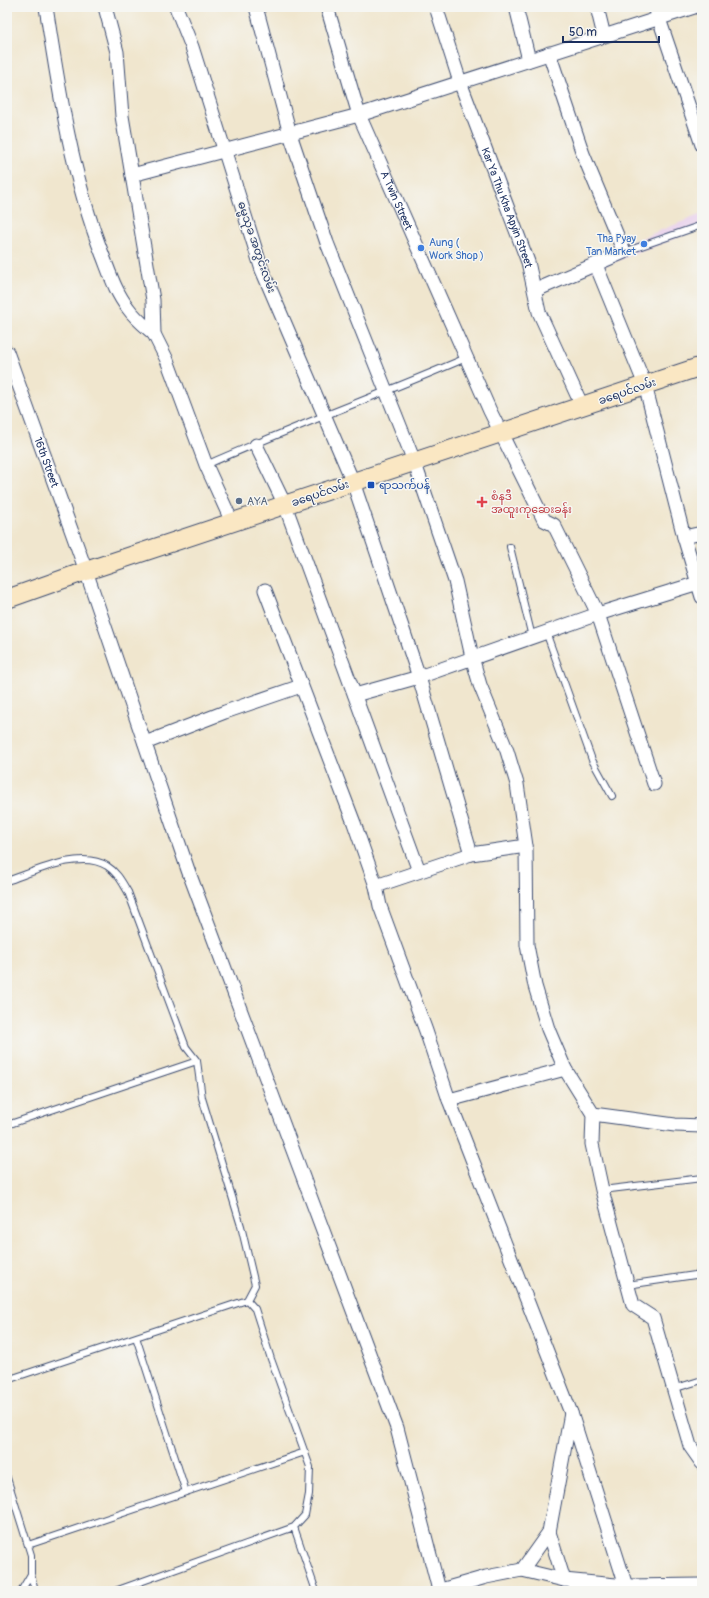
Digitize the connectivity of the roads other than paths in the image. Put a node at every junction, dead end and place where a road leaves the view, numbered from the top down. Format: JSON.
{"nodes":[{"id":1,"x":46,"y":7,"type":"edge"},
{"id":2,"x":105,"y":7,"type":"edge"},
{"id":3,"x":176,"y":7,"type":"edge"},
{"id":4,"x":256,"y":7,"type":"edge"},
{"id":5,"x":327,"y":7,"type":"edge"},
{"id":6,"x":436,"y":7,"type":"edge"},
{"id":7,"x":516,"y":7,"type":"edge"},
{"id":8,"x":597,"y":7,"type":"edge"},
{"id":9,"x":694,"y":7,"type":"edge"},
{"id":10,"x":657,"y":13,"type":"edge"},
{"id":11,"x":604,"y":36,"type":"junction"},
{"id":12,"x":549,"y":53,"type":"junction"},
{"id":13,"x":529,"y":60,"type":"junction"},
{"id":14,"x":460,"y":82,"type":"junction"},
{"id":15,"x":359,"y":115,"type":"junction"},
{"id":16,"x":697,"y":118,"type":"edge"},
{"id":17,"x":290,"y":134,"type":"junction"},
{"id":18,"x":702,"y":145,"type":"edge"},
{"id":19,"x":226,"y":152,"type":"junction"},
{"id":20,"x":132,"y":175,"type":"junction"},
{"id":21,"x":702,"y":225,"type":"edge"},
{"id":22,"x":624,"y":252,"type":"junction"},
{"id":23,"x":596,"y":265,"type":"junction"},
{"id":24,"x":536,"y":290,"type":"junction"},
{"id":25,"x":154,"y":334,"type":"junction"},
{"id":26,"x":7,"y":352,"type":"edge"},
{"id":27,"x":466,"y":358,"type":"junction"},
{"id":28,"x":702,"y":366,"type":"edge"},
{"id":29,"x":645,"y":385,"type":"junction"},
{"id":30,"x":386,"y":393,"type":"junction"},
{"id":31,"x":582,"y":406,"type":"junction"},
{"id":32,"x":324,"y":416,"type":"junction"},
{"id":33,"x":501,"y":432,"type":"junction"},
{"id":34,"x":256,"y":445,"type":"junction"},
{"id":35,"x":414,"y":461,"type":"junction"},
{"id":36,"x":206,"y":465,"type":"junction"},
{"id":37,"x":353,"y":482,"type":"junction"},
{"id":38,"x":285,"y":505,"type":"junction"},
{"id":39,"x":232,"y":522,"type":"junction"},
{"id":40,"x":702,"y":533,"type":"edge"},
{"id":41,"x":684,"y":537,"type":"junction"},
{"id":42,"x":510,"y":547,"type":"dead end"},
{"id":43,"x":86,"y":571,"type":"junction"},
{"id":44,"x":698,"y":583,"type":"junction"},
{"id":45,"x":265,"y":590,"type":"dead end"},
{"id":46,"x":702,"y":597,"type":"edge"},
{"id":47,"x":7,"y":599,"type":"edge"},
{"id":48,"x":598,"y":614,"type":"junction"},
{"id":49,"x":546,"y":632,"type":"junction"},
{"id":50,"x":532,"y":637,"type":"junction"},
{"id":51,"x":472,"y":657,"type":"junction"},
{"id":52,"x":419,"y":677,"type":"junction"},
{"id":53,"x":301,"y":686,"type":"junction"},
{"id":54,"x":355,"y":695,"type":"junction"},
{"id":55,"x":145,"y":743,"type":"junction"},
{"id":56,"x":654,"y":784,"type":"dead end"},
{"id":57,"x":612,"y":796,"type":"dead end"},
{"id":58,"x":526,"y":846,"type":"junction"},
{"id":59,"x":471,"y":854,"type":"junction"},
{"id":60,"x":419,"y":871,"type":"junction"},
{"id":61,"x":7,"y":881,"type":"edge"},
{"id":62,"x":376,"y":886,"type":"junction"},
{"id":63,"x":197,"y":1061,"type":"junction"},
{"id":64,"x":565,"y":1069,"type":"junction"},
{"id":65,"x":449,"y":1100,"type":"junction"},
{"id":66,"x":594,"y":1114,"type":"junction"},
{"id":67,"x":7,"y":1125,"type":"edge"},
{"id":68,"x":702,"y":1126,"type":"edge"},
{"id":69,"x":702,"y":1178,"type":"edge"},
{"id":70,"x":602,"y":1190,"type":"junction"},
{"id":71,"x":702,"y":1274,"type":"edge"},
{"id":72,"x":628,"y":1285,"type":"junction"},
{"id":73,"x":247,"y":1300,"type":"junction"},
{"id":74,"x":136,"y":1337,"type":"junction"},
{"id":75,"x":7,"y":1380,"type":"edge"},
{"id":76,"x":702,"y":1380,"type":"edge"},
{"id":77,"x":672,"y":1389,"type":"junction"},
{"id":78,"x":571,"y":1413,"type":"junction"},
{"id":79,"x":305,"y":1452,"type":"junction"},
{"id":80,"x":702,"y":1463,"type":"edge"},
{"id":81,"x":7,"y":1478,"type":"edge"},
{"id":82,"x":186,"y":1492,"type":"junction"},
{"id":83,"x":294,"y":1527,"type":"junction"},
{"id":84,"x":549,"y":1532,"type":"junction"},
{"id":85,"x":28,"y":1545,"type":"junction"},
{"id":86,"x":522,"y":1570,"type":"junction"},
{"id":87,"x":30,"y":1574,"type":"junction"},
{"id":88,"x":564,"y":1580,"type":"junction"},
{"id":89,"x":702,"y":1585,"type":"edge"},
{"id":90,"x":626,"y":1589,"type":"edge"},
{"id":91,"x":21,"y":1591,"type":"edge"},
{"id":92,"x":35,"y":1591,"type":"edge"},
{"id":93,"x":115,"y":1591,"type":"edge"},
{"id":94,"x":316,"y":1591,"type":"edge"},
{"id":95,"x":438,"y":1591,"type":"edge"}],
"edges":[{"from":1,"to":25,"type":"street"},
{"from":2,"to":20,"type":"street"},
{"from":3,"to":19,"type":"street","name":"ဓမ္မသုခ အတွင်းလမ်း"},
{"from":4,"to":17,"type":"street"},
{"from":5,"to":15,"type":"street","name":"A Twin Street"},
{"from":6,"to":14,"type":"street","name":"Kar Ya Thu Kha Apyin Street"},
{"from":7,"to":13,"type":"street"},
{"from":8,"to":11,"type":"street"},
{"from":9,"to":10,"type":"street"},
{"from":10,"to":11,"type":"street"},
{"from":10,"to":16,"type":"street"},
{"from":11,"to":12,"type":"street"},
{"from":12,"to":13,"type":"street"},
{"from":12,"to":22,"type":"street"},
{"from":13,"to":14,"type":"street"},
{"from":14,"to":15,"type":"street"},
{"from":14,"to":24,"type":"street","name":"Kar Ya Thu Kha Apyin Street"},
{"from":15,"to":17,"type":"street"},
{"from":15,"to":27,"type":"street","name":"A Twin Street"},
{"from":16,"to":18,"type":"street"},
{"from":17,"to":19,"type":"street"},
{"from":17,"to":30,"type":"street"},
{"from":19,"to":20,"type":"street"},
{"from":19,"to":32,"type":"street","name":"ဓမ္မသုခ အတွင်းလမ်း"},
{"from":20,"to":25,"type":"street"},
{"from":21,"to":22,"type":"lane"},
{"from":22,"to":23,"type":"street"},
{"from":23,"to":24,"type":"street"},
{"from":23,"to":29,"type":"street"},
{"from":24,"to":31,"type":"street","name":"Kar Ya Thu Kha Apyin Street"},
{"from":25,"to":36,"type":"street"},
{"from":26,"to":43,"type":"street","name":"16th Street"},
{"from":27,"to":30,"type":"lane"},
{"from":27,"to":33,"type":"street","name":"A Twin Street"},
{"from":28,"to":29,"type":"main road","name":"ခရေပင်လမ်း"},
{"from":29,"to":31,"type":"main road","name":"ခရေပင်လမ်း"},
{"from":29,"to":41,"type":"street"},
{"from":30,"to":32,"type":"lane"},
{"from":30,"to":35,"type":"street"},
{"from":31,"to":33,"type":"main road","name":"ခရေပင်လမ်း"},
{"from":32,"to":34,"type":"lane"},
{"from":32,"to":37,"type":"street","name":"ဓမ္မသုခ အတွင်းလမ်း"},
{"from":33,"to":35,"type":"main road","name":"ခရေပင်လမ်း"},
{"from":33,"to":48,"type":"street","name":"A Twin Street"},
{"from":34,"to":36,"type":"lane"},
{"from":34,"to":38,"type":"street"},
{"from":35,"to":37,"type":"main road","name":"ခရေပင်လမ်း"},
{"from":35,"to":51,"type":"street"},
{"from":36,"to":39,"type":"street"},
{"from":37,"to":38,"type":"main road","name":"ခရေပင်လမ်း"},
{"from":37,"to":52,"type":"street","name":"ဓမ္မသုခ အတွင်းလမ်း"},
{"from":38,"to":39,"type":"main road","name":"ခရေပင်လမ်း"},
{"from":38,"to":54,"type":"street"},
{"from":39,"to":43,"type":"main road","name":"ခရေပင်လမ်း"},
{"from":40,"to":41,"type":"street"},
{"from":41,"to":44,"type":"street"},
{"from":42,"to":50,"type":"lane"},
{"from":43,"to":47,"type":"main road","name":"ခရေပင်လမ်း"},
{"from":43,"to":55,"type":"street","name":"16th Street"},
{"from":44,"to":46,"type":"street"},
{"from":44,"to":48,"type":"street"},
{"from":45,"to":53,"type":"street"},
{"from":48,"to":49,"type":"street"},
{"from":48,"to":56,"type":"street","name":"A Twin Street"},
{"from":49,"to":50,"type":"street"},
{"from":49,"to":57,"type":"lane"},
{"from":50,"to":51,"type":"street"},
{"from":51,"to":52,"type":"street"},
{"from":51,"to":58,"type":"street"},
{"from":52,"to":54,"type":"street"},
{"from":52,"to":59,"type":"street","name":"ဓမ္မသုခ အတွင်းလမ်း"},
{"from":53,"to":55,"type":"street"},
{"from":53,"to":62,"type":"street"},
{"from":54,"to":60,"type":"street"},
{"from":55,"to":95,"type":"street","name":"16th Street"},
{"from":58,"to":59,"type":"street"},
{"from":58,"to":64,"type":"street"},
{"from":59,"to":60,"type":"street"},
{"from":60,"to":62,"type":"street"},
{"from":61,"to":63,"type":"lane"},
{"from":62,"to":65,"type":"street"},
{"from":63,"to":67,"type":"lane"},
{"from":63,"to":73,"type":"lane"},
{"from":64,"to":65,"type":"street"},
{"from":64,"to":66,"type":"street"},
{"from":65,"to":78,"type":"street"},
{"from":66,"to":68,"type":"street"},
{"from":66,"to":70,"type":"street"},
{"from":69,"to":70,"type":"lane"},
{"from":70,"to":72,"type":"street"},
{"from":71,"to":72,"type":"lane"},
{"from":72,"to":77,"type":"street"},
{"from":73,"to":74,"type":"lane"},
{"from":73,"to":79,"type":"lane"},
{"from":74,"to":75,"type":"lane"},
{"from":74,"to":82,"type":"lane"},
{"from":76,"to":77,"type":"lane"},
{"from":77,"to":80,"type":"street"},
{"from":78,"to":84,"type":"street"},
{"from":78,"to":90,"type":"street"},
{"from":79,"to":82,"type":"lane"},
{"from":79,"to":83,"type":"lane"},
{"from":81,"to":85,"type":"lane"},
{"from":82,"to":85,"type":"lane"},
{"from":83,"to":93,"type":"lane"},
{"from":83,"to":94,"type":"lane"},
{"from":84,"to":86,"type":"street"},
{"from":84,"to":88,"type":"street"},
{"from":85,"to":87,"type":"lane"},
{"from":86,"to":88,"type":"street"},
{"from":86,"to":95,"type":"street"},
{"from":87,"to":91,"type":"lane"},
{"from":87,"to":92,"type":"lane"},
{"from":88,"to":90,"type":"street"},
{"from":89,"to":90,"type":"street"}]}
